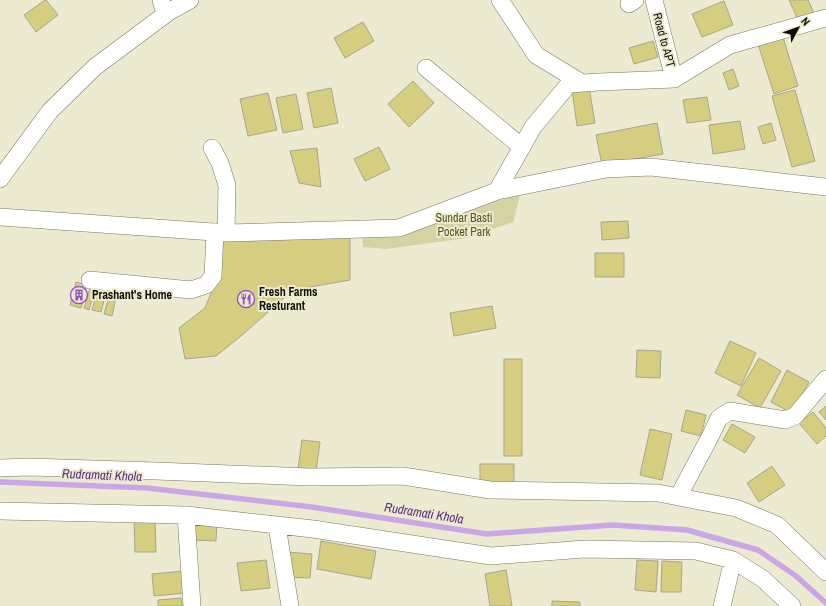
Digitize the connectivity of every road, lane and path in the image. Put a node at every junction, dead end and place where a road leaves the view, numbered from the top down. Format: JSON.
{"nodes":[{"id":1,"x":190,"y":0,"type":"edge"},
{"id":2,"x":500,"y":0,"type":"edge"},
{"id":3,"x":654,"y":0,"type":"edge"},
{"id":4,"x":166,"y":6,"type":"edge"},
{"id":5,"x":826,"y":18,"type":"edge"},
{"id":6,"x":426,"y":68,"type":"dead end"},
{"id":7,"x":674,"y":79,"type":"junction"},
{"id":8,"x":582,"y":83,"type":"junction"},
{"id":9,"x":522,"y":147,"type":"junction"},
{"id":10,"x":212,"y":148,"type":"dead end"},
{"id":11,"x":0,"y":179,"type":"edge"},
{"id":12,"x":826,"y":187,"type":"edge"},
{"id":13,"x":497,"y":191,"type":"junction"},
{"id":14,"x":0,"y":217,"type":"edge"},
{"id":15,"x":220,"y":232,"type":"junction"},
{"id":16,"x":90,"y":280,"type":"dead end"},
{"id":17,"x":826,"y":379,"type":"edge"},
{"id":18,"x":0,"y":468,"type":"edge"},
{"id":19,"x":678,"y":497,"type":"junction"},
{"id":20,"x":0,"y":511,"type":"edge"},
{"id":21,"x":186,"y":515,"type":"junction"},
{"id":22,"x":277,"y":526,"type":"junction"},
{"id":23,"x":733,"y":560,"type":"junction"},
{"id":24,"x":826,"y":572,"type":"edge"},
{"id":25,"x":192,"y":606,"type":"edge"},
{"id":26,"x":290,"y":606,"type":"edge"},
{"id":27,"x":722,"y":606,"type":"edge"},
{"id":28,"x":792,"y":606,"type":"edge"}],
"edges":[{"from":1,"to":4,"type":"street"},
{"from":2,"to":8,"type":"street"},
{"from":3,"to":7,"type":"street","name":"Road to APT"},
{"from":4,"to":11,"type":"street"},
{"from":5,"to":7,"type":"street"},
{"from":6,"to":9,"type":"street"},
{"from":7,"to":8,"type":"street"},
{"from":8,"to":9,"type":"street"},
{"from":9,"to":13,"type":"street"},
{"from":10,"to":15,"type":"street"},
{"from":12,"to":13,"type":"street"},
{"from":13,"to":15,"type":"street"},
{"from":14,"to":15,"type":"street"},
{"from":15,"to":16,"type":"street"},
{"from":17,"to":19,"type":"street"},
{"from":18,"to":19,"type":"street"},
{"from":19,"to":24,"type":"street"},
{"from":20,"to":21,"type":"street"},
{"from":21,"to":22,"type":"street"},
{"from":21,"to":25,"type":"street"},
{"from":22,"to":23,"type":"street"},
{"from":22,"to":26,"type":"street"},
{"from":23,"to":27,"type":"street"},
{"from":23,"to":28,"type":"street"}]}
